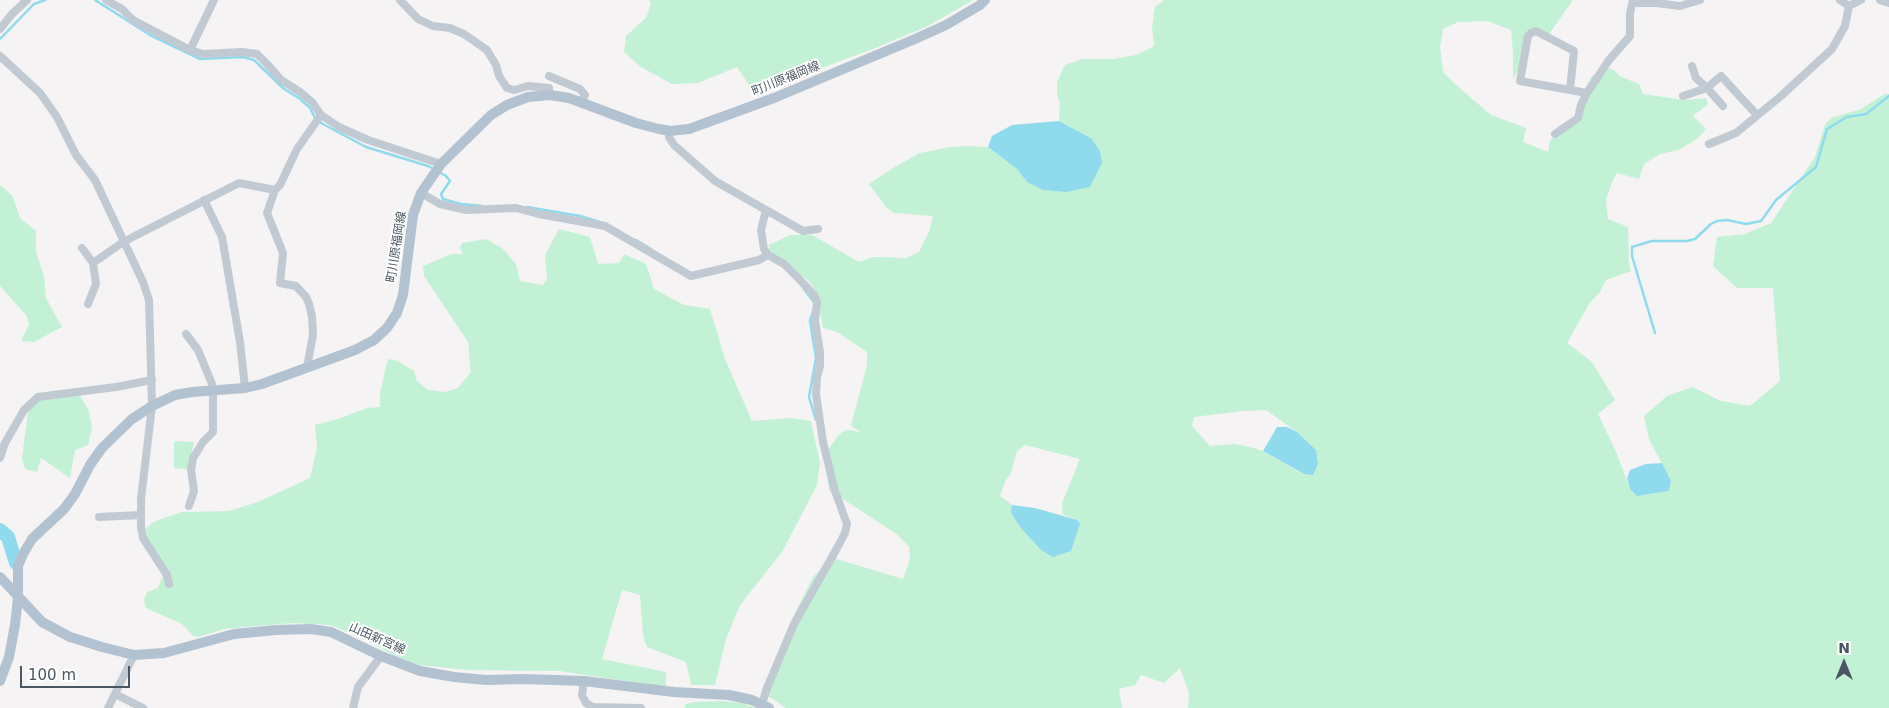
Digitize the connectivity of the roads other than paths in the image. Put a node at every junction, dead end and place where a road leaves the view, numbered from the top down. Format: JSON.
{"nodes":[{"id":1,"x":27,"y":0,"type":"edge"},
{"id":2,"x":106,"y":0,"type":"edge"},
{"id":3,"x":214,"y":0,"type":"edge"},
{"id":4,"x":400,"y":0,"type":"edge"},
{"id":5,"x":985,"y":0,"type":"edge"},
{"id":6,"x":1700,"y":0,"type":"edge"},
{"id":7,"x":1840,"y":0,"type":"edge"},
{"id":8,"x":1861,"y":0,"type":"edge"},
{"id":9,"x":1880,"y":0,"type":"edge"},
{"id":10,"x":1671,"y":2,"type":"edge"},
{"id":11,"x":1889,"y":3,"type":"edge"},
{"id":12,"x":1849,"y":6,"type":"junction"},
{"id":13,"x":0,"y":29,"type":"edge"},
{"id":14,"x":190,"y":50,"type":"junction"},
{"id":15,"x":0,"y":56,"type":"edge"},
{"id":16,"x":1692,"y":66,"type":"dead end"},
{"id":17,"x":549,"y":76,"type":"dead end"},
{"id":18,"x":563,"y":82,"type":"junction"},
{"id":19,"x":1707,"y":88,"type":"junction"},
{"id":20,"x":511,"y":89,"type":"junction"},
{"id":21,"x":1570,"y":90,"type":"junction"},
{"id":22,"x":550,"y":91,"type":"junction"},
{"id":23,"x":1587,"y":93,"type":"junction"},
{"id":24,"x":1683,"y":96,"type":"dead end"},
{"id":25,"x":581,"y":102,"type":"junction"},
{"id":26,"x":513,"y":103,"type":"junction"},
{"id":27,"x":1723,"y":106,"type":"dead end"},
{"id":28,"x":321,"y":115,"type":"junction"},
{"id":29,"x":1757,"y":115,"type":"junction"},
{"id":30,"x":670,"y":131,"type":"junction"},
{"id":31,"x":1555,"y":134,"type":"dead end"},
{"id":32,"x":1708,"y":144,"type":"dead end"},
{"id":33,"x":441,"y":164,"type":"junction"},
{"id":34,"x":275,"y":190,"type":"junction"},
{"id":35,"x":421,"y":193,"type":"junction"},
{"id":36,"x":204,"y":200,"type":"junction"},
{"id":37,"x":766,"y":210,"type":"junction"},
{"id":38,"x":818,"y":229,"type":"dead end"},
{"id":39,"x":123,"y":242,"type":"junction"},
{"id":40,"x":82,"y":248,"type":"dead end"},
{"id":41,"x":768,"y":255,"type":"junction"},
{"id":42,"x":93,"y":263,"type":"junction"},
{"id":43,"x":88,"y":304,"type":"dead end"},
{"id":44,"x":186,"y":334,"type":"dead end"},
{"id":45,"x":307,"y":367,"type":"junction"},
{"id":46,"x":152,"y":380,"type":"junction"},
{"id":47,"x":245,"y":388,"type":"junction"},
{"id":48,"x":213,"y":391,"type":"junction"},
{"id":49,"x":152,"y":406,"type":"junction"},
{"id":50,"x":0,"y":458,"type":"edge"},
{"id":51,"x":189,"y":506,"type":"dead end"},
{"id":52,"x":141,"y":515,"type":"junction"},
{"id":53,"x":99,"y":517,"type":"dead end"},
{"id":54,"x":0,"y":577,"type":"edge"},
{"id":55,"x":169,"y":584,"type":"dead end"},
{"id":56,"x":18,"y":598,"type":"junction"},
{"id":57,"x":134,"y":654,"type":"junction"},
{"id":58,"x":380,"y":656,"type":"junction"},
{"id":59,"x":3,"y":663,"type":"edge"},
{"id":60,"x":0,"y":681,"type":"edge"},
{"id":61,"x":584,"y":681,"type":"junction"},
{"id":62,"x":115,"y":694,"type":"junction"},
{"id":63,"x":766,"y":706,"type":"edge"},
{"id":64,"x":108,"y":708,"type":"edge"},
{"id":65,"x":143,"y":708,"type":"edge"},
{"id":66,"x":353,"y":708,"type":"edge"},
{"id":67,"x":641,"y":708,"type":"edge"}],
"edges":[{"from":1,"to":13,"type":"street"},
{"from":2,"to":14,"type":"street"},
{"from":3,"to":14,"type":"street"},
{"from":4,"to":20,"type":"street"},
{"from":5,"to":30,"type":"main road","name":"町川原福岡線"},
{"from":6,"to":10,"type":"street"},
{"from":7,"to":12,"type":"street"},
{"from":8,"to":12,"type":"street"},
{"from":9,"to":11,"type":"street"},
{"from":10,"to":23,"type":"street"},
{"from":12,"to":29,"type":"street"},
{"from":14,"to":28,"type":"street"},
{"from":15,"to":39,"type":"street"},
{"from":16,"to":19,"type":"street"},
{"from":17,"to":18,"type":"street"},
{"from":18,"to":22,"type":"street"},
{"from":18,"to":25,"type":"street"},
{"from":19,"to":24,"type":"street"},
{"from":19,"to":27,"type":"street"},
{"from":19,"to":29,"type":"street"},
{"from":20,"to":22,"type":"street"},
{"from":20,"to":26,"type":"street"},
{"from":21,"to":21,"type":"street"},
{"from":21,"to":23,"type":"street"},
{"from":22,"to":25,"type":"main road","name":"町川原福岡線"},
{"from":22,"to":26,"type":"main road","name":"町川原福岡線"},
{"from":23,"to":31,"type":"street"},
{"from":25,"to":30,"type":"main road","name":"町川原福岡線"},
{"from":26,"to":33,"type":"main road","name":"町川原福岡線"},
{"from":28,"to":33,"type":"street"},
{"from":28,"to":34,"type":"street"},
{"from":29,"to":32,"type":"street"},
{"from":30,"to":37,"type":"street"},
{"from":33,"to":35,"type":"main road","name":"町川原福岡線"},
{"from":34,"to":36,"type":"street"},
{"from":34,"to":45,"type":"street"},
{"from":35,"to":41,"type":"street"},
{"from":35,"to":45,"type":"main road","name":"町川原福岡線"},
{"from":36,"to":39,"type":"street"},
{"from":36,"to":47,"type":"street"},
{"from":37,"to":38,"type":"street"},
{"from":37,"to":41,"type":"street"},
{"from":39,"to":42,"type":"street"},
{"from":39,"to":46,"type":"street"},
{"from":40,"to":42,"type":"street"},
{"from":41,"to":63,"type":"street"},
{"from":42,"to":43,"type":"street"},
{"from":44,"to":48,"type":"street"},
{"from":45,"to":47,"type":"main road","name":"町川原福岡線"},
{"from":46,"to":49,"type":"street"},
{"from":46,"to":50,"type":"street"},
{"from":47,"to":48,"type":"main road","name":"町川原福岡線"},
{"from":48,"to":49,"type":"main road","name":"町川原福岡線"},
{"from":48,"to":51,"type":"street"},
{"from":49,"to":52,"type":"street"},
{"from":49,"to":56,"type":"main road","name":"町川原福岡線"},
{"from":52,"to":53,"type":"street"},
{"from":52,"to":55,"type":"street"},
{"from":54,"to":56,"type":"main road","name":"山田新宮線"},
{"from":56,"to":57,"type":"main road","name":"山田新宮線"},
{"from":56,"to":59,"type":"main road","name":"町川原福岡線"},
{"from":57,"to":58,"type":"main road","name":"山田新宮線"},
{"from":57,"to":62,"type":"street"},
{"from":58,"to":61,"type":"main road","name":"山田新宮線"},
{"from":58,"to":66,"type":"street"},
{"from":59,"to":60,"type":"main road","name":"町川原福岡線"},
{"from":61,"to":63,"type":"main road","name":"山田新宮線"},
{"from":61,"to":67,"type":"street"},
{"from":62,"to":64,"type":"street"},
{"from":62,"to":65,"type":"street"}]}
